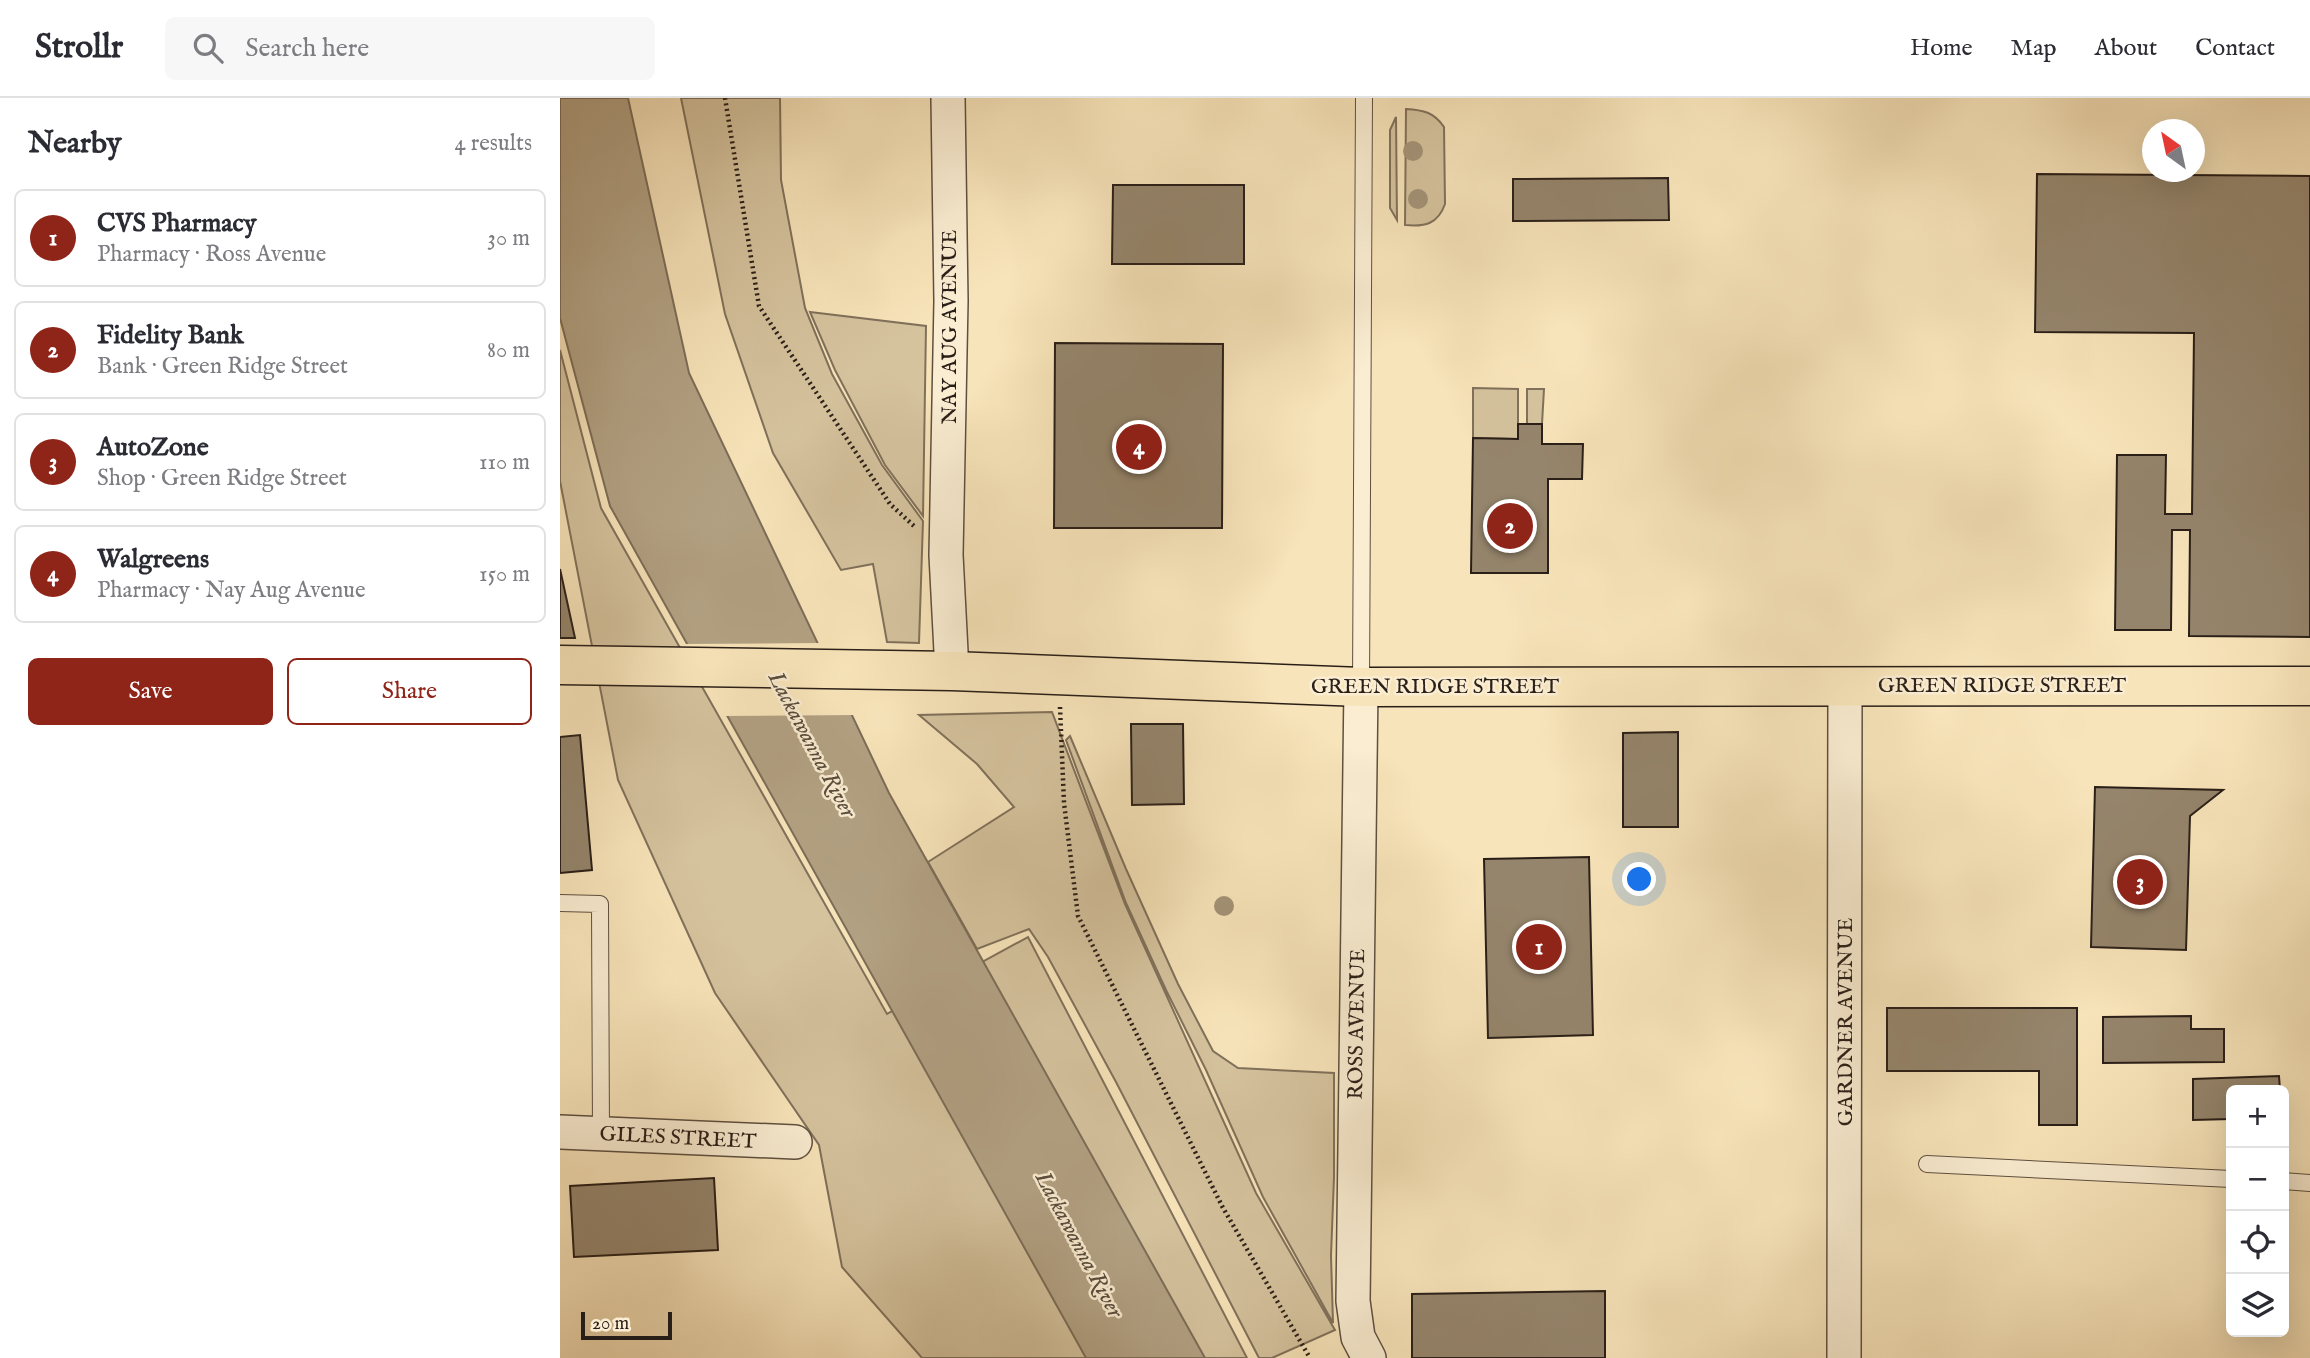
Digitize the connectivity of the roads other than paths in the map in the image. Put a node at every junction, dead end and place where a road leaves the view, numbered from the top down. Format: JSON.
{"nodes":[{"id":1,"x":948,"y":98,"type":"edge"},
{"id":2,"x":1364,"y":98,"type":"edge"},
{"id":3,"x":560,"y":665,"type":"edge"},
{"id":4,"x":953,"y":671,"type":"junction"},
{"id":5,"x":1845,"y":685,"type":"junction"},
{"id":6,"x":2310,"y":686,"type":"edge"},
{"id":7,"x":1361,"y":687,"type":"junction"},
{"id":8,"x":560,"y":903,"type":"edge"},
{"id":9,"x":560,"y":1132,"type":"edge"},
{"id":10,"x":601,"y":1134,"type":"junction"},
{"id":11,"x":795,"y":1142,"type":"dead end"},
{"id":12,"x":1927,"y":1164,"type":"dead end"},
{"id":13,"x":2226,"y":1179,"type":"edge"},
{"id":14,"x":2289,"y":1181,"type":"edge"},
{"id":15,"x":2310,"y":1183,"type":"edge"},
{"id":16,"x":1369,"y":1358,"type":"edge"},
{"id":17,"x":1844,"y":1358,"type":"edge"}],
"edges":[{"from":1,"to":4,"type":"street","name":"NAY AUG AVENUE"},
{"from":2,"to":7,"type":"lane"},
{"from":3,"to":4,"type":"main road","name":"GREEN RIDGE STREET"},
{"from":4,"to":7,"type":"main road","name":"GREEN RIDGE STREET"},
{"from":5,"to":6,"type":"main road","name":"GREEN RIDGE STREET"},
{"from":5,"to":7,"type":"main road","name":"GREEN RIDGE STREET"},
{"from":5,"to":17,"type":"street","name":"GARDNER AVENUE"},
{"from":7,"to":16,"type":"street","name":"ROSS AVENUE"},
{"from":8,"to":10,"type":"lane"},
{"from":9,"to":10,"type":"street","name":"GILES STREET"},
{"from":10,"to":11,"type":"street","name":"GILES STREET"},
{"from":12,"to":13,"type":"lane"},
{"from":14,"to":15,"type":"lane"}]}
